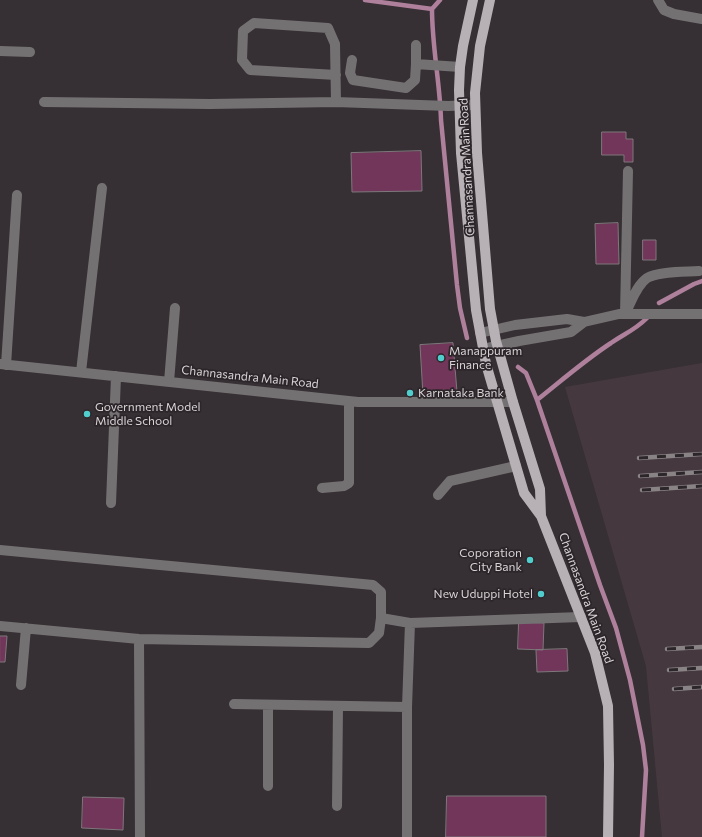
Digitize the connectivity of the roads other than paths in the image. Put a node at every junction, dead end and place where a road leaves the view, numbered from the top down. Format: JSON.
{"nodes":[{"id":1,"x":472,"y":0,"type":"edge"},
{"id":2,"x":490,"y":0,"type":"edge"},
{"id":3,"x":658,"y":0,"type":"edge"},
{"id":4,"x":702,"y":19,"type":"edge"},
{"id":5,"x":416,"y":45,"type":"dead end"},
{"id":6,"x":0,"y":51,"type":"edge"},
{"id":7,"x":30,"y":52,"type":"dead end"},
{"id":8,"x":352,"y":60,"type":"dead end"},
{"id":9,"x":416,"y":64,"type":"junction"},
{"id":10,"x":460,"y":67,"type":"junction"},
{"id":11,"x":336,"y":75,"type":"junction"},
{"id":12,"x":44,"y":102,"type":"dead end"},
{"id":13,"x":336,"y":102,"type":"junction"},
{"id":14,"x":476,"y":105,"type":"junction"},
{"id":15,"x":459,"y":107,"type":"junction"},
{"id":16,"x":628,"y":171,"type":"dead end"},
{"id":17,"x":102,"y":188,"type":"dead end"},
{"id":18,"x":17,"y":195,"type":"dead end"},
{"id":19,"x":699,"y":271,"type":"dead end"},
{"id":20,"x":175,"y":308,"type":"dead end"},
{"id":21,"x":625,"y":314,"type":"junction"},
{"id":22,"x":702,"y":314,"type":"edge"},
{"id":23,"x":584,"y":322,"type":"junction"},
{"id":24,"x":494,"y":330,"type":"junction"},
{"id":25,"x":480,"y":333,"type":"junction"},
{"id":26,"x":498,"y":346,"type":"junction"},
{"id":27,"x":483,"y":350,"type":"junction"},
{"id":28,"x":3,"y":364,"type":"edge"},
{"id":29,"x":81,"y":372,"type":"junction"},
{"id":30,"x":116,"y":376,"type":"junction"},
{"id":31,"x":169,"y":382,"type":"junction"},
{"id":32,"x":349,"y":401,"type":"junction"},
{"id":33,"x":498,"y":402,"type":"junction"},
{"id":34,"x":513,"y":402,"type":"junction"},
{"id":35,"x":516,"y":466,"type":"junction"},
{"id":36,"x":322,"y":488,"type":"dead end"},
{"id":37,"x":438,"y":495,"type":"dead end"},
{"id":38,"x":111,"y":503,"type":"dead end"},
{"id":39,"x":541,"y":516,"type":"junction"},
{"id":40,"x":0,"y":550,"type":"edge"},
{"id":41,"x":581,"y":617,"type":"junction"},
{"id":42,"x":381,"y":618,"type":"junction"},
{"id":43,"x":410,"y":623,"type":"junction"},
{"id":44,"x":0,"y":626,"type":"edge"},
{"id":45,"x":26,"y":628,"type":"junction"},
{"id":46,"x":139,"y":639,"type":"junction"},
{"id":47,"x":21,"y":685,"type":"dead end"},
{"id":48,"x":234,"y":704,"type":"dead end"},
{"id":49,"x":268,"y":705,"type":"junction"},
{"id":50,"x":338,"y":706,"type":"junction"},
{"id":51,"x":407,"y":706,"type":"junction"},
{"id":52,"x":268,"y":786,"type":"dead end"},
{"id":53,"x":337,"y":806,"type":"dead end"},
{"id":54,"x":140,"y":837,"type":"edge"},
{"id":55,"x":407,"y":837,"type":"edge"},
{"id":56,"x":608,"y":837,"type":"edge"}],
"edges":[{"from":1,"to":10,"type":"main road","name":"Channasandra Main Road"},
{"from":2,"to":14,"type":"main road","name":"Channasandra Main Road"},
{"from":3,"to":4,"type":"street"},
{"from":5,"to":9,"type":"street"},
{"from":6,"to":7,"type":"street"},
{"from":8,"to":9,"type":"street"},
{"from":9,"to":10,"type":"street"},
{"from":10,"to":15,"type":"main road","name":"Channasandra Main Road"},
{"from":11,"to":11,"type":"street"},
{"from":11,"to":13,"type":"street"},
{"from":12,"to":13,"type":"street"},
{"from":13,"to":15,"type":"street"},
{"from":14,"to":15,"type":"street"},
{"from":14,"to":24,"type":"main road","name":"Channasandra Main Road"},
{"from":15,"to":25,"type":"main road","name":"Channasandra Main Road"},
{"from":16,"to":21,"type":"street"},
{"from":17,"to":29,"type":"street"},
{"from":18,"to":28,"type":"street"},
{"from":19,"to":21,"type":"street"},
{"from":20,"to":31,"type":"street"},
{"from":21,"to":22,"type":"street"},
{"from":21,"to":23,"type":"street"},
{"from":23,"to":24,"type":"street"},
{"from":23,"to":26,"type":"street"},
{"from":24,"to":25,"type":"street"},
{"from":24,"to":26,"type":"main road","name":"Channasandra Main Road"},
{"from":25,"to":27,"type":"main road","name":"Channasandra Main Road"},
{"from":26,"to":27,"type":"street"},
{"from":26,"to":34,"type":"main road","name":"Channasandra Main Road"},
{"from":27,"to":33,"type":"main road","name":"Channasandra Main Road"},
{"from":28,"to":29,"type":"street","name":"Channasandra Main Road"},
{"from":29,"to":30,"type":"street","name":"Channasandra Main Road"},
{"from":30,"to":31,"type":"street","name":"Channasandra Main Road"},
{"from":30,"to":38,"type":"street"},
{"from":31,"to":32,"type":"street","name":"Channasandra Main Road"},
{"from":32,"to":33,"type":"street","name":"Channasandra Main Road"},
{"from":32,"to":36,"type":"street"},
{"from":33,"to":34,"type":"street"},
{"from":33,"to":35,"type":"main road","name":"Channasandra Main Road"},
{"from":34,"to":39,"type":"main road","name":"Channasandra Main Road"},
{"from":35,"to":37,"type":"street"},
{"from":35,"to":39,"type":"main road","name":"Channasandra Main Road"},
{"from":39,"to":41,"type":"main road","name":"Channasandra Main Road"},
{"from":40,"to":42,"type":"street"},
{"from":41,"to":43,"type":"street"},
{"from":41,"to":56,"type":"main road","name":"Channasandra Main Road"},
{"from":42,"to":43,"type":"street"},
{"from":42,"to":46,"type":"street"},
{"from":43,"to":51,"type":"street"},
{"from":44,"to":45,"type":"street"},
{"from":45,"to":46,"type":"street"},
{"from":45,"to":47,"type":"street"},
{"from":46,"to":54,"type":"street"},
{"from":48,"to":49,"type":"street"},
{"from":49,"to":50,"type":"street"},
{"from":49,"to":52,"type":"street"},
{"from":50,"to":51,"type":"street"},
{"from":50,"to":53,"type":"street"},
{"from":51,"to":55,"type":"street"}]}
